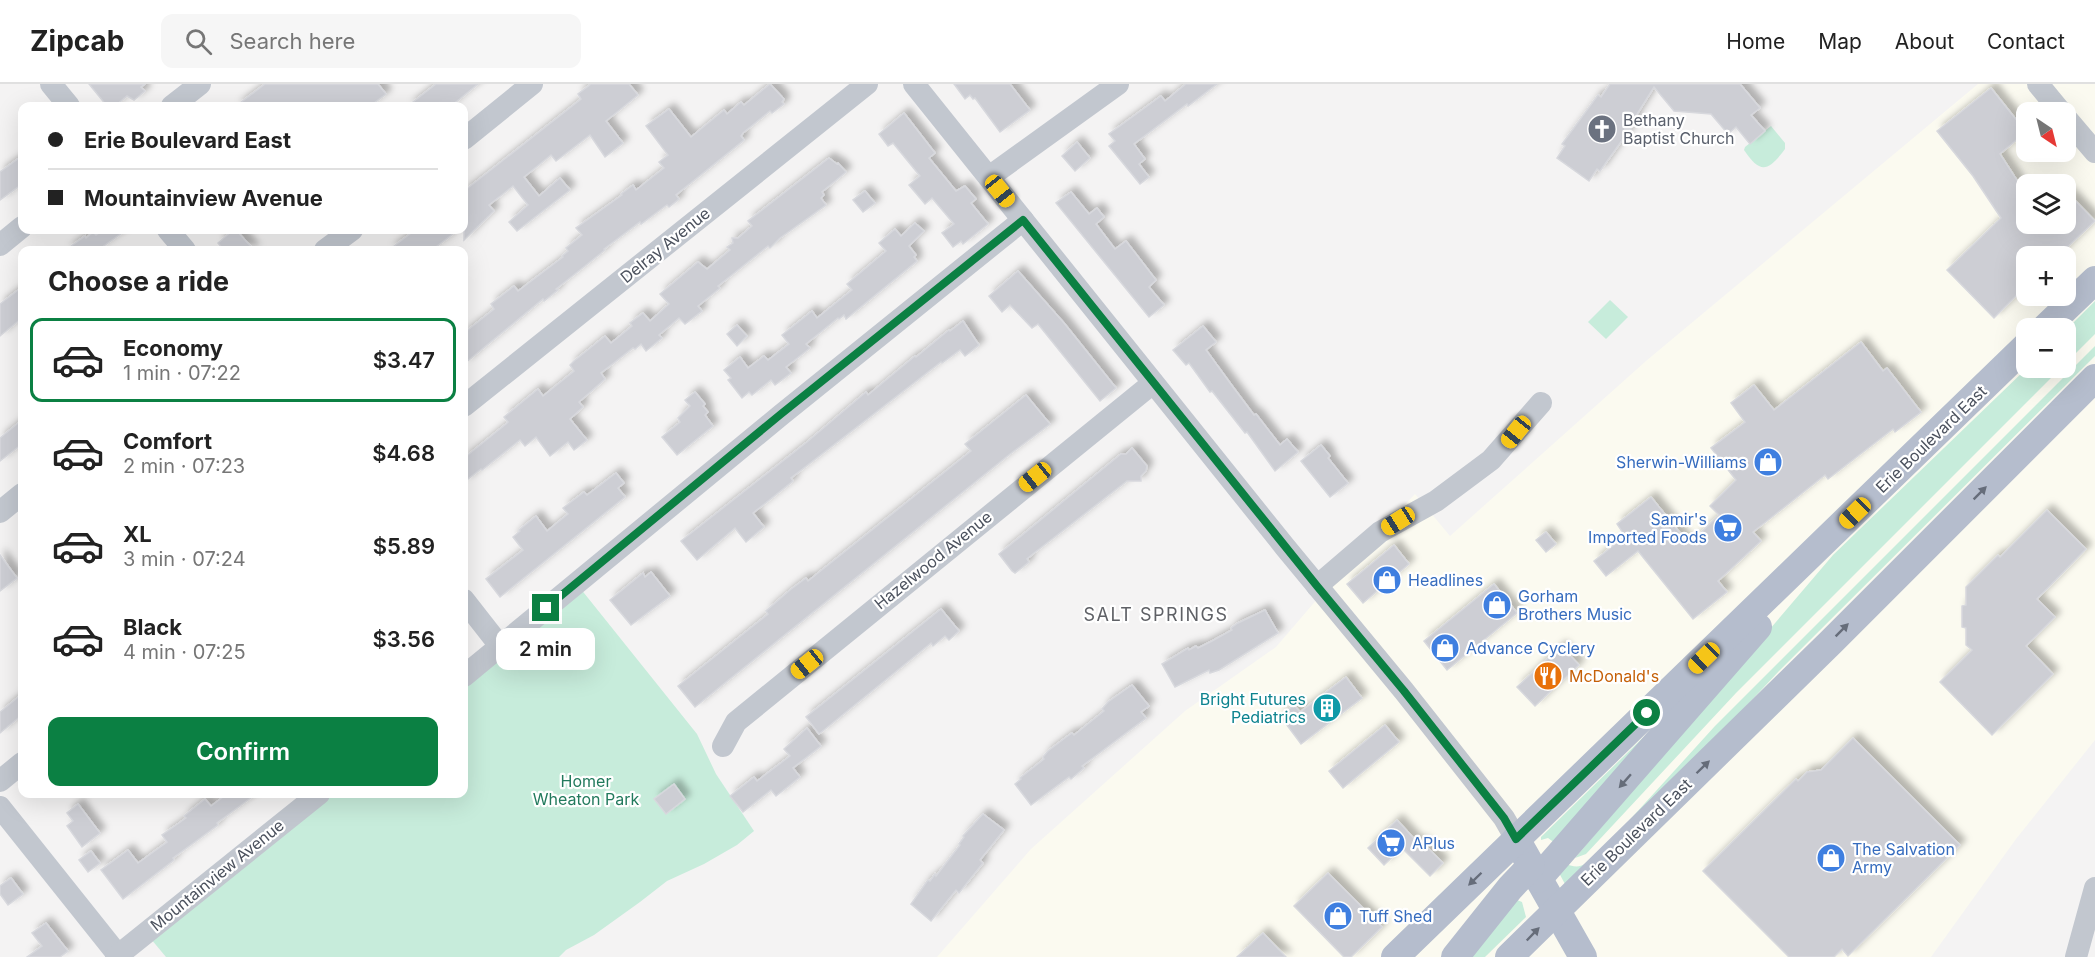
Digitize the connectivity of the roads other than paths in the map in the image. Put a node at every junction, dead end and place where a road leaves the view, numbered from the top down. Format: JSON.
{"nodes":[{"id":1,"x":51,"y":84,"type":"edge"},
{"id":2,"x":200,"y":84,"type":"edge"},
{"id":3,"x":532,"y":84,"type":"edge"},
{"id":4,"x":867,"y":84,"type":"edge"},
{"id":5,"x":914,"y":84,"type":"edge"},
{"id":6,"x":1118,"y":84,"type":"edge"},
{"id":7,"x":2038,"y":84,"type":"edge"},
{"id":8,"x":66,"y":102,"type":"edge"},
{"id":9,"x":177,"y":102,"type":"edge"},
{"id":10,"x":2053,"y":102,"type":"edge"},
{"id":11,"x":2076,"y":130,"type":"edge"},
{"id":12,"x":468,"y":136,"type":"edge"},
{"id":13,"x":2095,"y":152,"type":"edge"},
{"id":14,"x":989,"y":177,"type":"junction"},
{"id":15,"x":1023,"y":220,"type":"junction"},
{"id":16,"x":18,"y":230,"type":"edge"},
{"id":17,"x":171,"y":234,"type":"edge"},
{"id":18,"x":347,"y":234,"type":"edge"},
{"id":19,"x":0,"y":245,"type":"edge"},
{"id":20,"x":182,"y":246,"type":"edge"},
{"id":21,"x":330,"y":246,"type":"edge"},
{"id":22,"x":2095,"y":280,"type":"edge"},
{"id":23,"x":2055,"y":318,"type":"edge"},
{"id":24,"x":2016,"y":356,"type":"edge"},
{"id":25,"x":2095,"y":378,"type":"edge"},
{"id":26,"x":1153,"y":382,"type":"junction"},
{"id":27,"x":468,"y":403,"type":"edge"},
{"id":28,"x":1541,"y":403,"type":"dead end"},
{"id":29,"x":18,"y":497,"type":"edge"},
{"id":30,"x":0,"y":512,"type":"edge"},
{"id":31,"x":1839,"y":528,"type":"junction"},
{"id":32,"x":1317,"y":586,"type":"junction"},
{"id":33,"x":468,"y":605,"type":"edge"},
{"id":34,"x":500,"y":646,"type":"junction"},
{"id":35,"x":468,"y":673,"type":"edge"},
{"id":36,"x":723,"y":746,"type":"dead end"},
{"id":37,"x":18,"y":766,"type":"edge"},
{"id":38,"x":0,"y":781,"type":"edge"},
{"id":39,"x":314,"y":798,"type":"edge"},
{"id":40,"x":0,"y":807,"type":"edge"},
{"id":41,"x":1516,"y":839,"type":"junction"},
{"id":42,"x":1535,"y":872,"type":"junction"},
{"id":43,"x":2095,"y":888,"type":"edge"},
{"id":44,"x":1556,"y":910,"type":"junction"},
{"id":45,"x":117,"y":956,"type":"edge"},
{"id":46,"x":1395,"y":957,"type":"edge"},
{"id":47,"x":1455,"y":957,"type":"edge"},
{"id":48,"x":1509,"y":957,"type":"edge"},
{"id":49,"x":1583,"y":957,"type":"edge"},
{"id":50,"x":2076,"y":957,"type":"edge"}],
"edges":[{"from":1,"to":8,"type":"street"},
{"from":2,"to":9,"type":"street"},
{"from":3,"to":12,"type":"street"},
{"from":4,"to":27,"type":"street","name":"Delray Avenue"},
{"from":5,"to":14,"type":"street"},
{"from":6,"to":14,"type":"street"},
{"from":7,"to":10,"type":"street"},
{"from":11,"to":13,"type":"street"},
{"from":14,"to":15,"type":"street"},
{"from":15,"to":26,"type":"street"},
{"from":15,"to":34,"type":"street"},
{"from":16,"to":19,"type":"street"},
{"from":17,"to":20,"type":"street"},
{"from":18,"to":21,"type":"street"},
{"from":22,"to":23,"type":"main road"},
{"from":24,"to":31,"type":"main road","name":"Erie Boulevard East"},
{"from":44,"to":25,"type":"main road","name":"Erie Boulevard East","one_way":true},
{"from":26,"to":32,"type":"street"},
{"from":26,"to":36,"type":"street","name":"Hazelwood Avenue"},
{"from":28,"to":32,"type":"street"},
{"from":29,"to":30,"type":"street"},
{"from":31,"to":41,"type":"main road","name":"Erie Boulevard East"},
{"from":31,"to":42,"type":"main road","one_way":true},
{"from":32,"to":41,"type":"street"},
{"from":33,"to":34,"type":"street"},
{"from":34,"to":35,"type":"street"},
{"from":37,"to":38,"type":"street"},
{"from":39,"to":45,"type":"street","name":"Mountainview Avenue"},
{"from":40,"to":45,"type":"street"},
{"from":41,"to":42,"type":"main road"},
{"from":41,"to":46,"type":"main road","name":"Erie Boulevard East","one_way":true},
{"from":42,"to":44,"type":"main road"},
{"from":42,"to":47,"type":"main road"},
{"from":43,"to":50,"type":"street"},
{"from":48,"to":44,"type":"main road","name":"Erie Boulevard East","one_way":true},
{"from":44,"to":49,"type":"main road"}]}
